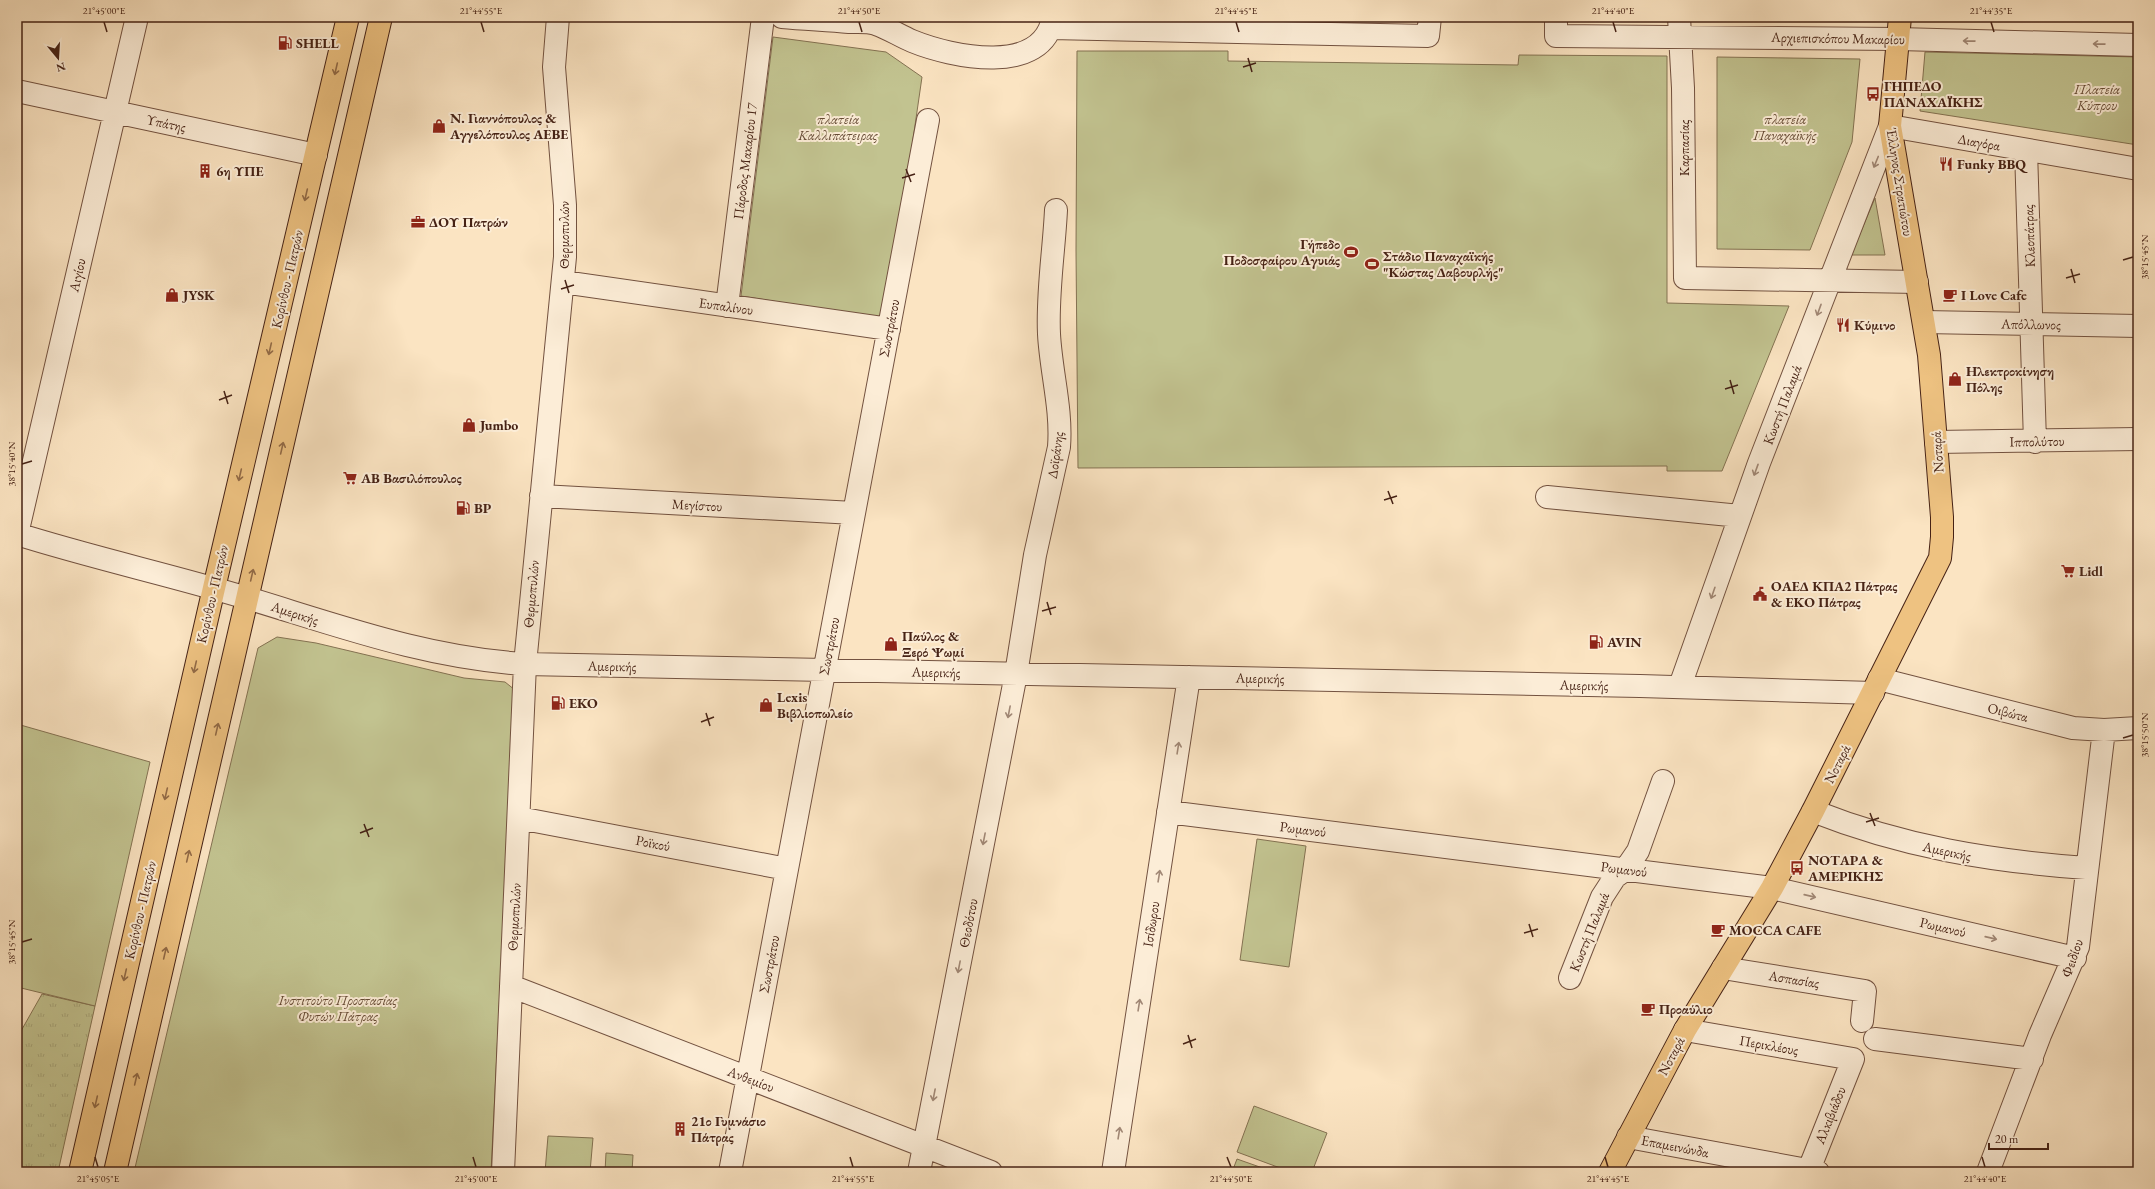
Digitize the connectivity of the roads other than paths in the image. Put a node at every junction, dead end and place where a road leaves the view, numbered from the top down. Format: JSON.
{"nodes":[{"id":1,"x":137,"y":17,"type":"edge"},
{"id":2,"x":348,"y":17,"type":"edge"},
{"id":3,"x":381,"y":17,"type":"edge"},
{"id":4,"x":558,"y":17,"type":"edge"},
{"id":5,"x":764,"y":17,"type":"edge"},
{"id":6,"x":782,"y":17,"type":"edge"},
{"id":7,"x":1556,"y":17,"type":"edge"},
{"id":8,"x":1900,"y":17,"type":"edge"},
{"id":9,"x":876,"y":20,"type":"edge"},
{"id":10,"x":1052,"y":23,"type":"edge"},
{"id":11,"x":1429,"y":26,"type":"edge"},
{"id":12,"x":1680,"y":26,"type":"edge"},
{"id":13,"x":1898,"y":39,"type":"junction"},
{"id":14,"x":2138,"y":45,"type":"edge"},
{"id":15,"x":17,"y":91,"type":"edge"},
{"id":16,"x":115,"y":112,"type":"junction"},
{"id":17,"x":928,"y":120,"type":"dead end"},
{"id":18,"x":1890,"y":126,"type":"junction"},
{"id":19,"x":2026,"y":150,"type":"junction"},
{"id":20,"x":316,"y":155,"type":"junction"},
{"id":21,"x":2138,"y":168,"type":"edge"},
{"id":22,"x":1056,"y":210,"type":"dead end"},
{"id":23,"x":563,"y":282,"type":"junction"},
{"id":24,"x":1829,"y":282,"type":"junction"},
{"id":25,"x":1917,"y":282,"type":"junction"},
{"id":26,"x":727,"y":306,"type":"junction"},
{"id":27,"x":1924,"y":322,"type":"junction"},
{"id":28,"x":2031,"y":323,"type":"junction"},
{"id":29,"x":2138,"y":326,"type":"edge"},
{"id":30,"x":889,"y":329,"type":"junction"},
{"id":31,"x":2138,"y":439,"type":"edge"},
{"id":32,"x":1936,"y":442,"type":"junction"},
{"id":33,"x":2035,"y":442,"type":"junction"},
{"id":34,"x":541,"y":496,"type":"junction"},
{"id":35,"x":1547,"y":497,"type":"dead end"},
{"id":36,"x":854,"y":513,"type":"junction"},
{"id":37,"x":1740,"y":516,"type":"junction"},
{"id":38,"x":17,"y":534,"type":"edge"},
{"id":39,"x":214,"y":588,"type":"junction"},
{"id":40,"x":247,"y":598,"type":"junction"},
{"id":41,"x":525,"y":664,"type":"junction"},
{"id":42,"x":825,"y":670,"type":"junction"},
{"id":43,"x":1016,"y":674,"type":"junction"},
{"id":44,"x":1189,"y":677,"type":"junction"},
{"id":45,"x":1680,"y":686,"type":"junction"},
{"id":46,"x":1876,"y":686,"type":"junction"},
{"id":47,"x":2138,"y":728,"type":"edge"},
{"id":48,"x":2104,"y":730,"type":"junction"},
{"id":49,"x":1662,"y":781,"type":"dead end"},
{"id":50,"x":1812,"y":811,"type":"junction"},
{"id":51,"x":1168,"y":812,"type":"junction"},
{"id":52,"x":518,"y":818,"type":"junction"},
{"id":53,"x":2086,"y":868,"type":"junction"},
{"id":54,"x":787,"y":869,"type":"junction"},
{"id":55,"x":1625,"y":870,"type":"junction"},
{"id":56,"x":1772,"y":888,"type":"junction"},
{"id":57,"x":2075,"y":958,"type":"junction"},
{"id":58,"x":1723,"y":968,"type":"junction"},
{"id":59,"x":1570,"y":978,"type":"dead end"},
{"id":60,"x":511,"y":986,"type":"junction"},
{"id":61,"x":1862,"y":1021,"type":"dead end"},
{"id":62,"x":1684,"y":1030,"type":"junction"},
{"id":63,"x":1875,"y":1039,"type":"dead end"},
{"id":64,"x":2032,"y":1058,"type":"junction"},
{"id":65,"x":1853,"y":1059,"type":"joint"},
{"id":66,"x":748,"y":1077,"type":"junction"},
{"id":67,"x":1628,"y":1137,"type":"junction"},
{"id":68,"x":924,"y":1147,"type":"junction"},
{"id":69,"x":80,"y":1172,"type":"edge"},
{"id":70,"x":115,"y":1172,"type":"edge"},
{"id":71,"x":503,"y":1172,"type":"edge"},
{"id":72,"x":730,"y":1172,"type":"edge"},
{"id":73,"x":919,"y":1172,"type":"edge"},
{"id":74,"x":991,"y":1172,"type":"edge"},
{"id":75,"x":1113,"y":1172,"type":"edge"},
{"id":76,"x":1610,"y":1172,"type":"edge"},
{"id":77,"x":1811,"y":1172,"type":"edge"},
{"id":78,"x":1988,"y":1172,"type":"edge"}],
"edges":[{"from":1,"to":16,"type":"street","name":"Αιγίου"},
{"from":2,"to":20,"type":"main road","name":"Κορίνθου - Πατρών","one_way":true},
{"from":40,"to":3,"type":"main road","one_way":true},
{"from":4,"to":23,"type":"street","name":"Θερμοπυλών"},
{"from":5,"to":26,"type":"street","name":"Πάροδος Μακαρίου 17"},
{"from":6,"to":9,"type":"street"},
{"from":7,"to":12,"type":"street","name":"Αρχιεπισκόπου Μακαρίου"},
{"from":8,"to":13,"type":"main road","name":"Έλληνος Στρατιώτου"},
{"from":9,"to":10,"type":"street"},
{"from":10,"to":11,"type":"street"},
{"from":12,"to":13,"type":"street","name":"Αρχιεπισκόπου Μακαρίου"},
{"from":12,"to":24,"type":"street","name":"Καρπασίας"},
{"from":14,"to":13,"type":"street","name":"Αρχιεπισκόπου Μακαρίου","one_way":true},
{"from":13,"to":18,"type":"main road","name":"Έλληνος Στρατιώτου"},
{"from":15,"to":16,"type":"street","name":"Υπάτης"},
{"from":16,"to":20,"type":"street","name":"Υπάτης"},
{"from":16,"to":38,"type":"street","name":"Αιγίου"},
{"from":17,"to":30,"type":"street","name":"Σωστράτου"},
{"from":18,"to":19,"type":"street","name":"Διαγόρα"},
{"from":18,"to":24,"type":"street","name":"Κωστή Παλαμά","one_way":true},
{"from":18,"to":25,"type":"main road","name":"Έλληνος Στρατιώτου"},
{"from":19,"to":21,"type":"street","name":"Διαγόρα"},
{"from":19,"to":28,"type":"street","name":"Κλεοπάτρας"},
{"from":20,"to":39,"type":"main road","name":"Κορίνθου - Πατρών","one_way":true},
{"from":22,"to":43,"type":"street","name":"Δοϊράνης"},
{"from":23,"to":26,"type":"street","name":"Ευπαλίνου"},
{"from":23,"to":34,"type":"street","name":"Θερμοπυλών"},
{"from":24,"to":25,"type":"street"},
{"from":24,"to":37,"type":"street","name":"Κωστή Παλαμά","one_way":true},
{"from":25,"to":27,"type":"main road","name":"Έλληνος Στρατιώτου"},
{"from":26,"to":30,"type":"street","name":"Ευπαλίνου"},
{"from":27,"to":28,"type":"street","name":"Απόλλωνος"},
{"from":27,"to":32,"type":"main road","name":"Νοταρά"},
{"from":28,"to":29,"type":"street","name":"Απόλλωνος"},
{"from":28,"to":33,"type":"street","name":"Κλεοπάτρας"},
{"from":30,"to":36,"type":"street","name":"Σωστράτου"},
{"from":31,"to":33,"type":"street","name":"Ιππολύτου"},
{"from":32,"to":33,"type":"street","name":"Ιππολύτου"},
{"from":32,"to":46,"type":"main road","name":"Νοταρά"},
{"from":34,"to":36,"type":"street","name":"Μεγίστου"},
{"from":34,"to":41,"type":"street","name":"Θερμοπυλών"},
{"from":35,"to":37,"type":"street"},
{"from":36,"to":42,"type":"street","name":"Σωστράτου"},
{"from":37,"to":45,"type":"street","name":"Κωστή Παλαμά","one_way":true},
{"from":38,"to":39,"type":"street","name":"Αμερικής"},
{"from":39,"to":40,"type":"street","name":"Αμερικής"},
{"from":39,"to":69,"type":"main road","name":"Κορίνθου - Πατρών","one_way":true},
{"from":40,"to":41,"type":"street","name":"Αμερικής"},
{"from":70,"to":40,"type":"main road","one_way":true},
{"from":41,"to":42,"type":"street","name":"Αμερικής"},
{"from":41,"to":52,"type":"street","name":"Θερμοπυλών"},
{"from":42,"to":43,"type":"street","name":"Αμερικής"},
{"from":42,"to":54,"type":"street","name":"Σωστράτου"},
{"from":43,"to":44,"type":"street","name":"Αμερικής"},
{"from":43,"to":68,"type":"street","name":"Θεοδότου","one_way":true},
{"from":44,"to":45,"type":"street","name":"Αμερικής"},
{"from":51,"to":44,"type":"street","name":"Ισίδωρου","one_way":true},
{"from":45,"to":46,"type":"street","name":"Αμερικής"},
{"from":46,"to":48,"type":"street","name":"Οιβώτα"},
{"from":46,"to":50,"type":"main road","name":"Νοταρά"},
{"from":47,"to":48,"type":"street","name":"Οιβώτα"},
{"from":48,"to":53,"type":"street","name":"Φειδίου"},
{"from":49,"to":55,"type":"street","name":"Κωστή Παλαμά"},
{"from":50,"to":53,"type":"street","name":"Αμερικής"},
{"from":50,"to":56,"type":"main road","name":"Νοταρά"},
{"from":51,"to":55,"type":"street","name":"Ρωμανού"},
{"from":75,"to":51,"type":"street","name":"Ισίδωρου","one_way":true},
{"from":52,"to":54,"type":"street","name":"Ροϊκού"},
{"from":52,"to":60,"type":"street","name":"Θερμοπυλών"},
{"from":53,"to":57,"type":"street","name":"Φειδίου"},
{"from":54,"to":66,"type":"street","name":"Σωστράτου"},
{"from":55,"to":56,"type":"street","name":"Ρωμανού"},
{"from":55,"to":59,"type":"street","name":"Κωστή Παλαμά"},
{"from":56,"to":57,"type":"street","name":"Ρωμανού","one_way":true},
{"from":56,"to":58,"type":"main road","name":"Νοταρά"},
{"from":57,"to":64,"type":"street","name":"Φειδίου"},
{"from":58,"to":61,"type":"street","name":"Ασπασίας"},
{"from":58,"to":62,"type":"main road","name":"Νοταρά"},
{"from":60,"to":66,"type":"street","name":"Ανθεμίου"},
{"from":60,"to":71,"type":"street","name":"Θερμοπυλών"},
{"from":62,"to":65,"type":"street","name":"Περικλέους"},
{"from":62,"to":67,"type":"main road","name":"Νοταρά"},
{"from":63,"to":64,"type":"street"},
{"from":64,"to":78,"type":"street","name":"Φειδίου"},
{"from":65,"to":77,"type":"street","name":"Αλκιβιάδου"},
{"from":66,"to":68,"type":"street","name":"Ανθεμίου"},
{"from":66,"to":72,"type":"street","name":"Σωστράτου"},
{"from":67,"to":76,"type":"main road","name":"Νοταρά"},
{"from":67,"to":77,"type":"street","name":"Επαμεινώνδα"},
{"from":68,"to":73,"type":"street","name":"Θεοδότου"},
{"from":68,"to":74,"type":"street","name":"Ανθεμίου"}]}
